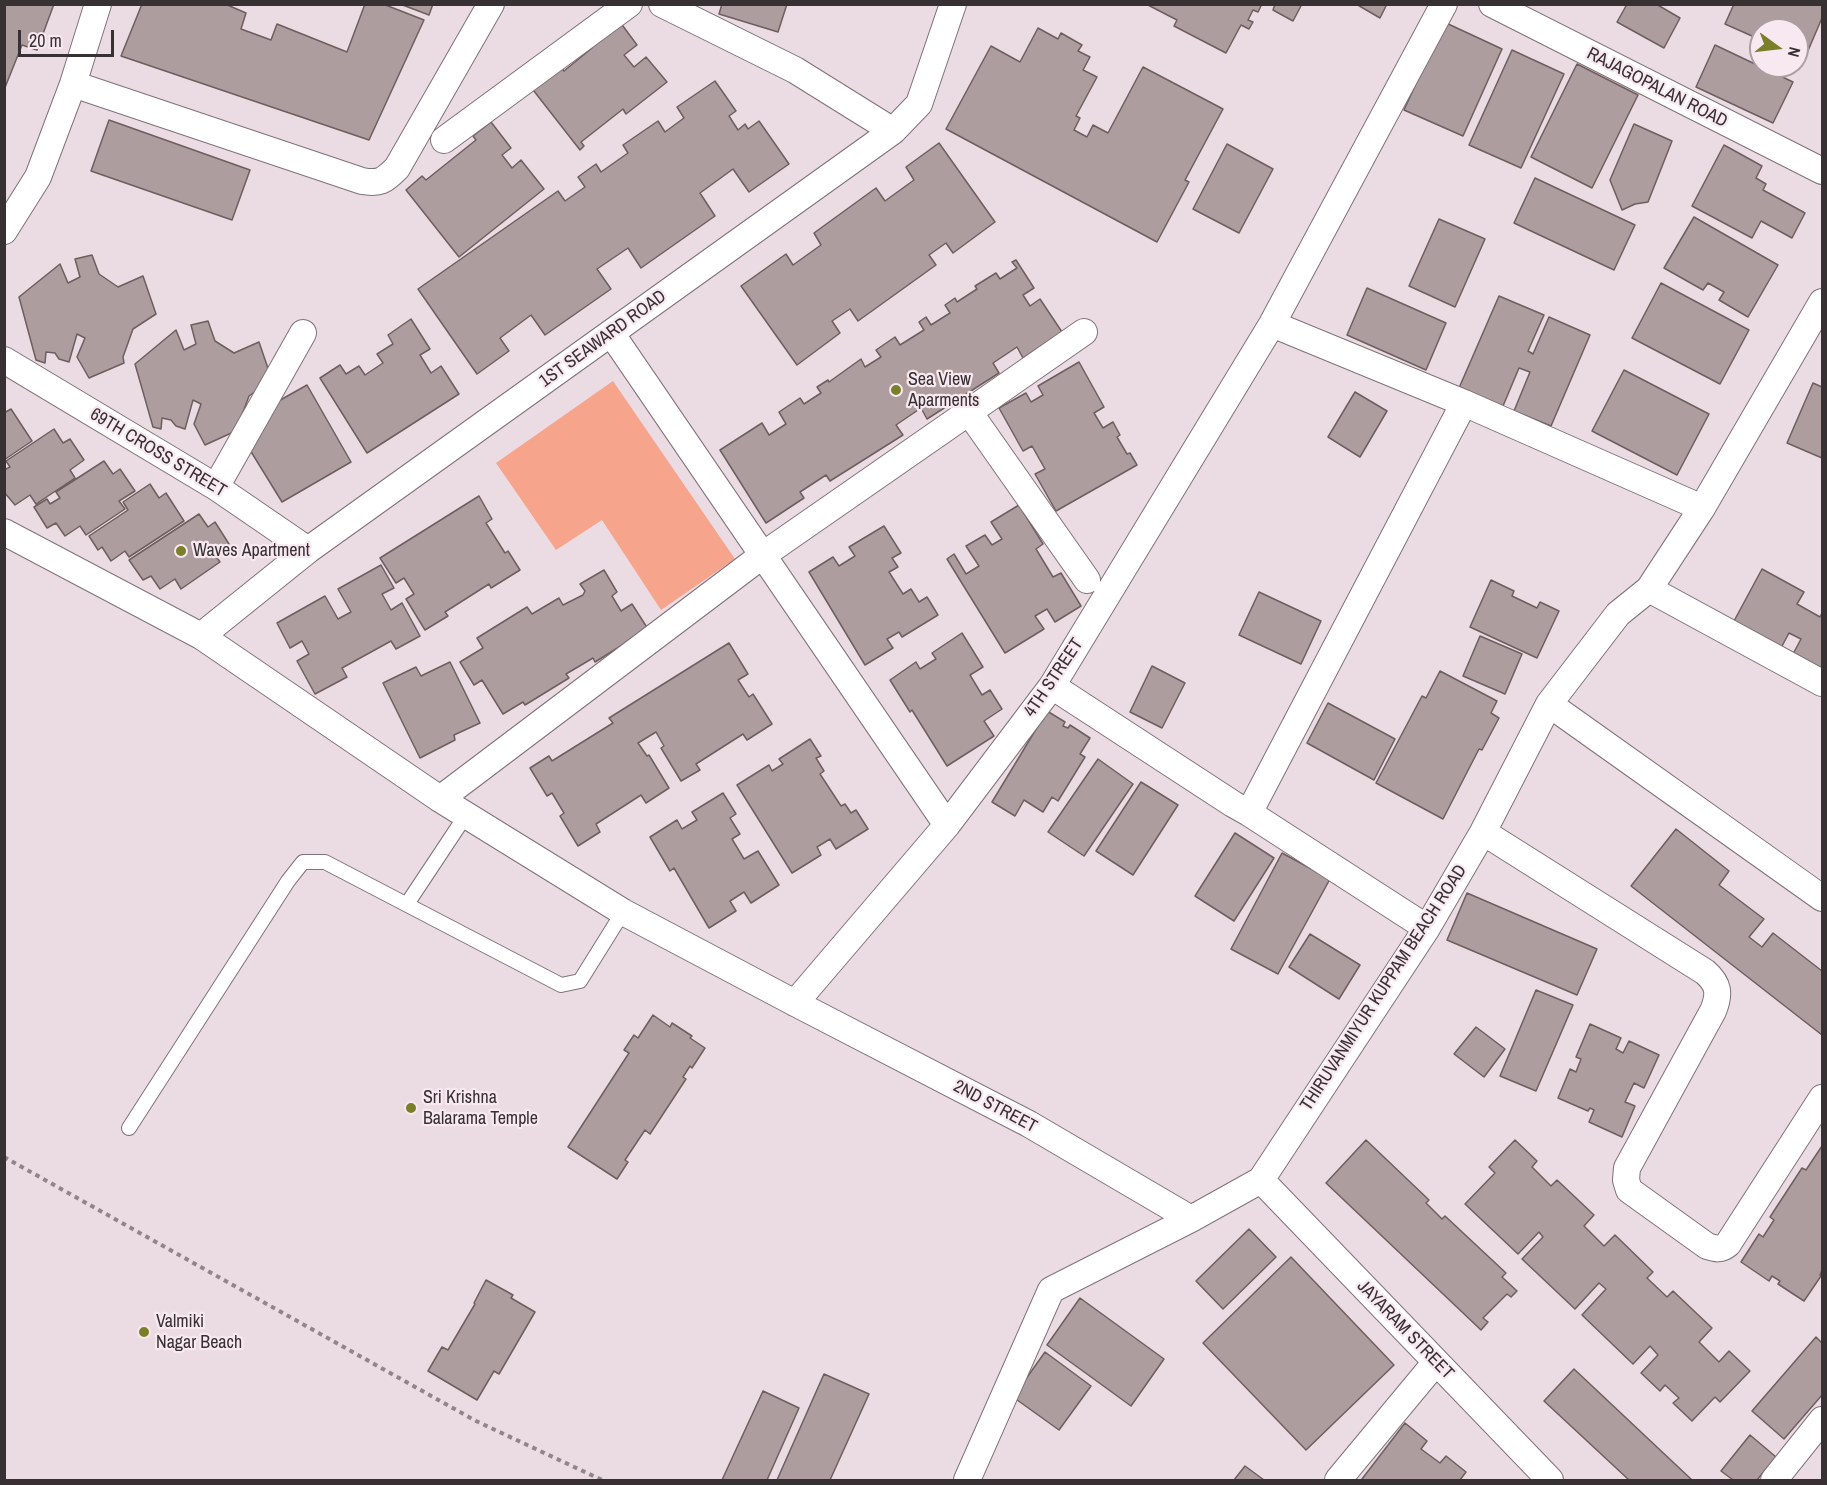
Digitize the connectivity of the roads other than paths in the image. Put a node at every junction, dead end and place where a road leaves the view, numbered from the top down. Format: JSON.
{"nodes":[{"id":1,"x":98,"y":4,"type":"edge"},
{"id":2,"x":491,"y":4,"type":"edge"},
{"id":3,"x":629,"y":4,"type":"edge"},
{"id":4,"x":662,"y":4,"type":"edge"},
{"id":5,"x":953,"y":4,"type":"edge"},
{"id":6,"x":1444,"y":4,"type":"edge"},
{"id":7,"x":1492,"y":4,"type":"edge"},
{"id":8,"x":74,"y":84,"type":"junction"},
{"id":9,"x":893,"y":131,"type":"junction"},
{"id":10,"x":444,"y":140,"type":"dead end"},
{"id":11,"x":1822,"y":171,"type":"edge"},
{"id":12,"x":4,"y":231,"type":"edge"},
{"id":13,"x":1822,"y":302,"type":"edge"},
{"id":14,"x":1272,"y":324,"type":"junction"},
{"id":15,"x":1084,"y":332,"type":"dead end"},
{"id":16,"x":303,"y":333,"type":"dead end"},
{"id":17,"x":611,"y":333,"type":"junction"},
{"id":18,"x":4,"y":360,"type":"edge"},
{"id":19,"x":1464,"y":403,"type":"junction"},
{"id":20,"x":969,"y":412,"type":"junction"},
{"id":21,"x":216,"y":487,"type":"junction"},
{"id":22,"x":1702,"y":508,"type":"junction"},
{"id":23,"x":4,"y":531,"type":"edge"},
{"id":24,"x":308,"y":550,"type":"junction"},
{"id":25,"x":763,"y":555,"type":"junction"},
{"id":26,"x":1087,"y":580,"type":"dead end"},
{"id":27,"x":1649,"y":590,"type":"junction"},
{"id":28,"x":201,"y":636,"type":"junction"},
{"id":29,"x":1822,"y":683,"type":"edge"},
{"id":30,"x":1052,"y":686,"type":"junction"},
{"id":31,"x":1549,"y":704,"type":"junction"},
{"id":32,"x":440,"y":799,"type":"junction"},
{"id":33,"x":1250,"y":813,"type":"junction"},
{"id":34,"x":466,"y":815,"type":"junction"},
{"id":35,"x":947,"y":825,"type":"junction"},
{"id":36,"x":1483,"y":832,"type":"junction"},
{"id":37,"x":1822,"y":898,"type":"edge"},
{"id":38,"x":407,"y":904,"type":"junction"},
{"id":39,"x":623,"y":912,"type":"junction"},
{"id":40,"x":1427,"y":928,"type":"junction"},
{"id":41,"x":795,"y":1004,"type":"junction"},
{"id":42,"x":1822,"y":1098,"type":"edge"},
{"id":43,"x":129,"y":1128,"type":"dead end"},
{"id":44,"x":1261,"y":1180,"type":"junction"},
{"id":45,"x":1191,"y":1219,"type":"junction"},
{"id":46,"x":1436,"y":1362,"type":"junction"},
{"id":47,"x":1822,"y":1420,"type":"edge"},
{"id":48,"x":967,"y":1480,"type":"edge"},
{"id":49,"x":1338,"y":1480,"type":"edge"},
{"id":50,"x":1550,"y":1480,"type":"edge"},
{"id":51,"x":1774,"y":1480,"type":"edge"}],
"edges":[{"from":1,"to":8,"type":"street"},
{"from":2,"to":8,"type":"street"},
{"from":3,"to":10,"type":"street"},
{"from":4,"to":9,"type":"street"},
{"from":5,"to":9,"type":"street","name":"1ST SEAWARD ROAD"},
{"from":6,"to":14,"type":"street","name":"4TH STREET"},
{"from":7,"to":11,"type":"street","name":"RAJAGOPALAN ROAD"},
{"from":8,"to":12,"type":"street"},
{"from":9,"to":17,"type":"street","name":"1ST SEAWARD ROAD"},
{"from":13,"to":22,"type":"street","name":"THIRUVANMIYUR KUPPAM BEACH ROAD"},
{"from":14,"to":19,"type":"street"},
{"from":14,"to":30,"type":"street","name":"4TH STREET"},
{"from":15,"to":20,"type":"street"},
{"from":16,"to":21,"type":"street"},
{"from":17,"to":24,"type":"street","name":"1ST SEAWARD ROAD"},
{"from":17,"to":25,"type":"street"},
{"from":18,"to":21,"type":"street","name":"69TH CROSS STREET"},
{"from":19,"to":22,"type":"street"},
{"from":19,"to":33,"type":"street"},
{"from":20,"to":25,"type":"street"},
{"from":20,"to":26,"type":"street"},
{"from":21,"to":24,"type":"street","name":"69TH CROSS STREET"},
{"from":22,"to":27,"type":"street","name":"THIRUVANMIYUR KUPPAM BEACH ROAD"},
{"from":23,"to":28,"type":"street","name":"2ND STREET"},
{"from":24,"to":28,"type":"street","name":"1ST SEAWARD ROAD"},
{"from":25,"to":32,"type":"street"},
{"from":25,"to":35,"type":"street"},
{"from":27,"to":29,"type":"street"},
{"from":27,"to":31,"type":"street","name":"THIRUVANMIYUR KUPPAM BEACH ROAD"},
{"from":28,"to":32,"type":"street","name":"2ND STREET"},
{"from":30,"to":33,"type":"street"},
{"from":30,"to":35,"type":"street","name":"4TH STREET"},
{"from":31,"to":36,"type":"street","name":"THIRUVANMIYUR KUPPAM BEACH ROAD"},
{"from":31,"to":37,"type":"street"},
{"from":32,"to":34,"type":"street","name":"2ND STREET"},
{"from":33,"to":40,"type":"street"},
{"from":34,"to":38,"type":"lane"},
{"from":34,"to":39,"type":"street","name":"2ND STREET"},
{"from":35,"to":41,"type":"street","name":"4TH STREET"},
{"from":36,"to":40,"type":"street","name":"THIRUVANMIYUR KUPPAM BEACH ROAD"},
{"from":36,"to":42,"type":"street"},
{"from":38,"to":39,"type":"lane"},
{"from":38,"to":43,"type":"lane"},
{"from":39,"to":41,"type":"street","name":"2ND STREET"},
{"from":40,"to":44,"type":"street","name":"THIRUVANMIYUR KUPPAM BEACH ROAD"},
{"from":41,"to":45,"type":"street","name":"2ND STREET"},
{"from":44,"to":45,"type":"street","name":"THIRUVANMIYUR KUPPAM BEACH ROAD"},
{"from":44,"to":46,"type":"street","name":"JAYARAM STREET"},
{"from":45,"to":48,"type":"street","name":"THIRUVANMIYUR KUPPAM BEACH ROAD"},
{"from":46,"to":49,"type":"street"},
{"from":46,"to":50,"type":"street","name":"JAYARAM STREET"},
{"from":47,"to":51,"type":"street"}]}
